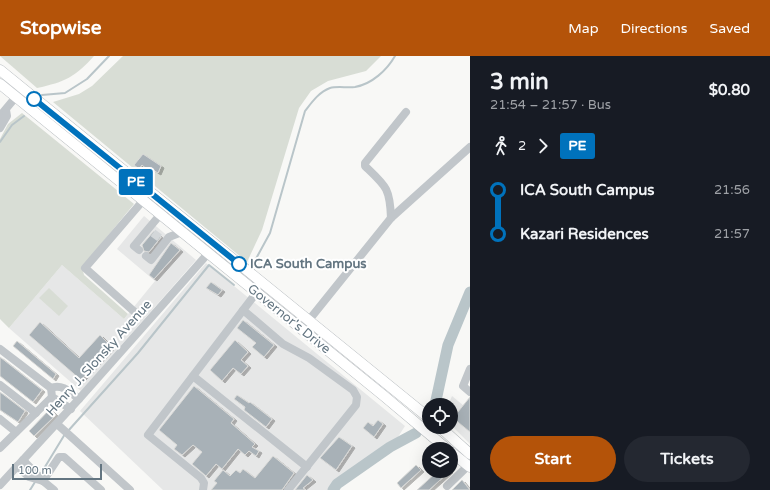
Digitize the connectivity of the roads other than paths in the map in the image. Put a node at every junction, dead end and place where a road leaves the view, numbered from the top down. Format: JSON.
{"nodes":[{"id":1,"x":0,"y":70,"type":"edge"},
{"id":2,"x":0,"y":84,"type":"edge"},
{"id":3,"x":19,"y":93,"type":"junction"},
{"id":4,"x":6,"y":110,"type":"junction"},
{"id":5,"x":406,"y":112,"type":"dead end"},
{"id":6,"x":0,"y":116,"type":"edge"},
{"id":7,"x":0,"y":128,"type":"edge"},
{"id":8,"x":470,"y":147,"type":"edge"},
{"id":9,"x":150,"y":193,"type":"junction"},
{"id":10,"x":143,"y":201,"type":"junction"},
{"id":11,"x":163,"y":210,"type":"junction"},
{"id":12,"x":391,"y":218,"type":"junction"},
{"id":13,"x":182,"y":232,"type":"junction"},
{"id":14,"x":212,"y":249,"type":"junction"},
{"id":15,"x":139,"y":250,"type":"dead end"},
{"id":16,"x":146,"y":256,"type":"dead end"},
{"id":17,"x":260,"y":288,"type":"junction"},
{"id":18,"x":243,"y":310,"type":"junction"},
{"id":19,"x":137,"y":314,"type":"dead end"},
{"id":20,"x":308,"y":320,"type":"junction"},
{"id":21,"x":302,"y":329,"type":"junction"},
{"id":22,"x":0,"y":349,"type":"edge"},
{"id":23,"x":470,"y":370,"type":"edge"},
{"id":24,"x":193,"y":376,"type":"junction"},
{"id":25,"x":0,"y":385,"type":"edge"},
{"id":26,"x":470,"y":392,"type":"edge"},
{"id":27,"x":51,"y":393,"type":"junction"},
{"id":28,"x":79,"y":399,"type":"junction"},
{"id":29,"x":71,"y":409,"type":"junction"},
{"id":30,"x":422,"y":412,"type":"edge"},
{"id":31,"x":36,"y":414,"type":"junction"},
{"id":32,"x":0,"y":419,"type":"edge"},
{"id":33,"x":57,"y":424,"type":"junction"},
{"id":34,"x":16,"y":432,"type":"junction"},
{"id":35,"x":448,"y":434,"type":"edge"},
{"id":36,"x":438,"y":442,"type":"edge"},
{"id":37,"x":0,"y":448,"type":"edge"},
{"id":38,"x":470,"y":454,"type":"edge"},
{"id":39,"x":458,"y":457,"type":"edge"},
{"id":40,"x":20,"y":463,"type":"junction"},
{"id":41,"x":469,"y":465,"type":"edge"},
{"id":42,"x":307,"y":467,"type":"junction"},
{"id":43,"x":43,"y":481,"type":"junction"},
{"id":44,"x":0,"y":485,"type":"edge"},
{"id":45,"x":447,"y":486,"type":"dead end"},
{"id":46,"x":54,"y":490,"type":"edge"},
{"id":47,"x":101,"y":490,"type":"edge"},
{"id":48,"x":130,"y":490,"type":"edge"},
{"id":49,"x":203,"y":490,"type":"edge"},
{"id":50,"x":288,"y":490,"type":"edge"}],
"edges":[{"from":1,"to":3,"type":"main road","name":"Governor's Drive"},
{"from":2,"to":3,"type":"main road","name":"Governor's Drive"},
{"from":3,"to":4,"type":"street"},
{"from":3,"to":9,"type":"main road","name":"Governor's Drive"},
{"from":3,"to":10,"type":"main road","name":"Governor's Drive"},
{"from":4,"to":6,"type":"street"},
{"from":4,"to":7,"type":"street"},
{"from":5,"to":12,"type":"street"},
{"from":8,"to":12,"type":"street"},
{"from":9,"to":10,"type":"street"},
{"from":9,"to":11,"type":"main road","name":"Governor's Drive"},
{"from":10,"to":11,"type":"main road","name":"Governor's Drive"},
{"from":10,"to":19,"type":"street"},
{"from":11,"to":13,"type":"main road","name":"Governor's Drive"},
{"from":11,"to":14,"type":"main road","name":"Governor's Drive"},
{"from":11,"to":15,"type":"street"},
{"from":12,"to":20,"type":"street"},
{"from":13,"to":14,"type":"main road","name":"Governor's Drive"},
{"from":13,"to":16,"type":"street"},
{"from":14,"to":17,"type":"main road","name":"Governor's Drive"},
{"from":14,"to":28,"type":"street","name":"Henry J. Slonsky Avenue"},
{"from":17,"to":18,"type":"street"},
{"from":17,"to":20,"type":"main road","name":"Governor's Drive"},
{"from":17,"to":21,"type":"main road","name":"Governor's Drive"},
{"from":18,"to":24,"type":"street"},
{"from":18,"to":42,"type":"street"},
{"from":20,"to":21,"type":"street"},
{"from":20,"to":30,"type":"main road","name":"Governor's Drive"},
{"from":21,"to":36,"type":"main road","name":"Governor's Drive"},
{"from":22,"to":27,"type":"street"},
{"from":23,"to":26,"type":"street"},
{"from":24,"to":42,"type":"street"},
{"from":24,"to":49,"type":"street"},
{"from":25,"to":31,"type":"street"},
{"from":27,"to":28,"type":"street"},
{"from":27,"to":29,"type":"street"},
{"from":27,"to":31,"type":"street"},
{"from":28,"to":29,"type":"street","name":"Henry J. Slonsky Avenue"},
{"from":29,"to":33,"type":"street","name":"Henry J. Slonsky Avenue"},
{"from":31,"to":34,"type":"street"},
{"from":32,"to":34,"type":"street"},
{"from":33,"to":40,"type":"street","name":"Henry J. Slonsky Avenue"},
{"from":33,"to":48,"type":"street"},
{"from":34,"to":37,"type":"street"},
{"from":35,"to":38,"type":"main road"},
{"from":39,"to":41,"type":"main road"},
{"from":40,"to":43,"type":"street"},
{"from":40,"to":44,"type":"street","name":"Henry J. Slonsky Avenue"},
{"from":41,"to":45,"type":"street"},
{"from":42,"to":50,"type":"street"},
{"from":43,"to":46,"type":"street"},
{"from":43,"to":47,"type":"street"}]}
